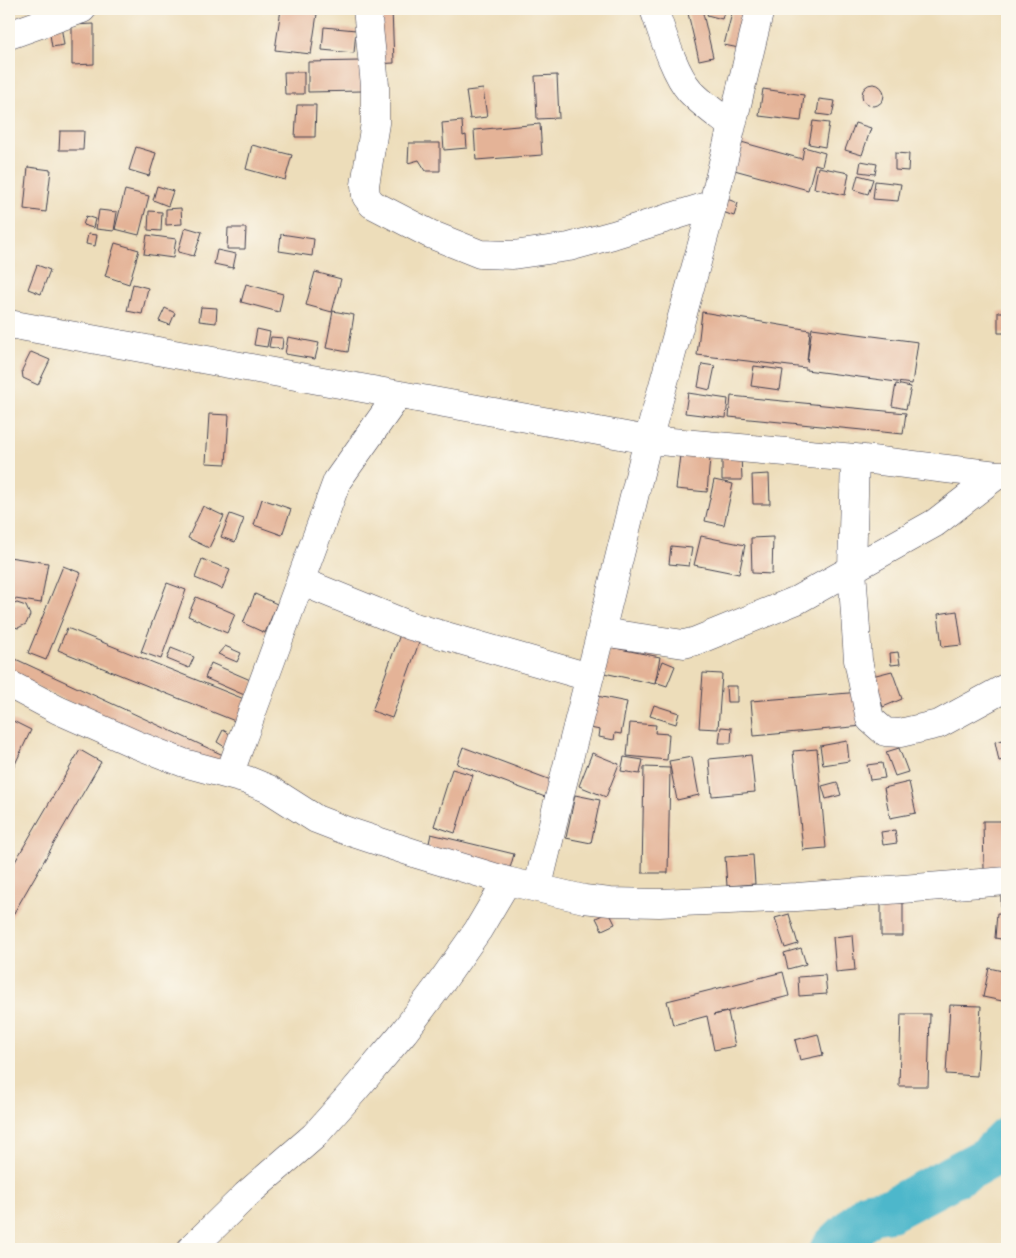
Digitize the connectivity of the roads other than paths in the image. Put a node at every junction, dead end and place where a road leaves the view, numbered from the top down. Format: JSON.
{"nodes":[{"id":1,"x":82,"y":9,"type":"edge"},
{"id":2,"x":367,"y":9,"type":"edge"},
{"id":3,"x":654,"y":9,"type":"edge"},
{"id":4,"x":760,"y":9,"type":"edge"},
{"id":5,"x":9,"y":35,"type":"edge"},
{"id":6,"x":732,"y":126,"type":"junction"},
{"id":7,"x":713,"y":204,"type":"junction"},
{"id":8,"x":9,"y":324,"type":"edge"},
{"id":9,"x":398,"y":395,"type":"junction"},
{"id":10,"x":648,"y":440,"type":"junction"},
{"id":11,"x":855,"y":458,"type":"junction"},
{"id":12,"x":1002,"y":475,"type":"edge"},
{"id":13,"x":852,"y":569,"type":"junction"},
{"id":14,"x":300,"y":581,"type":"junction"},
{"id":15,"x":601,"y":632,"type":"junction"},
{"id":16,"x":588,"y":677,"type":"junction"},
{"id":17,"x":9,"y":684,"type":"edge"},
{"id":18,"x":1007,"y":687,"type":"edge"},
{"id":19,"x":229,"y":776,"type":"junction"},
{"id":20,"x":507,"y":881,"type":"junction"},
{"id":21,"x":1007,"y":881,"type":"edge"},
{"id":22,"x":538,"y":887,"type":"junction"},
{"id":23,"x":191,"y":1249,"type":"edge"}],
"edges":[{"from":1,"to":5,"type":"street"},
{"from":2,"to":7,"type":"street"},
{"from":3,"to":6,"type":"street"},
{"from":4,"to":6,"type":"street"},
{"from":6,"to":7,"type":"street"},
{"from":7,"to":10,"type":"street"},
{"from":8,"to":9,"type":"street"},
{"from":9,"to":10,"type":"street"},
{"from":9,"to":14,"type":"street"},
{"from":10,"to":11,"type":"street"},
{"from":10,"to":15,"type":"street"},
{"from":11,"to":12,"type":"street"},
{"from":11,"to":13,"type":"street"},
{"from":12,"to":13,"type":"street"},
{"from":13,"to":15,"type":"street"},
{"from":13,"to":18,"type":"street"},
{"from":14,"to":16,"type":"street"},
{"from":14,"to":19,"type":"street"},
{"from":15,"to":16,"type":"street"},
{"from":16,"to":22,"type":"street"},
{"from":17,"to":19,"type":"street"},
{"from":19,"to":20,"type":"street"},
{"from":20,"to":22,"type":"street"},
{"from":20,"to":23,"type":"street"},
{"from":21,"to":22,"type":"street"}]}
